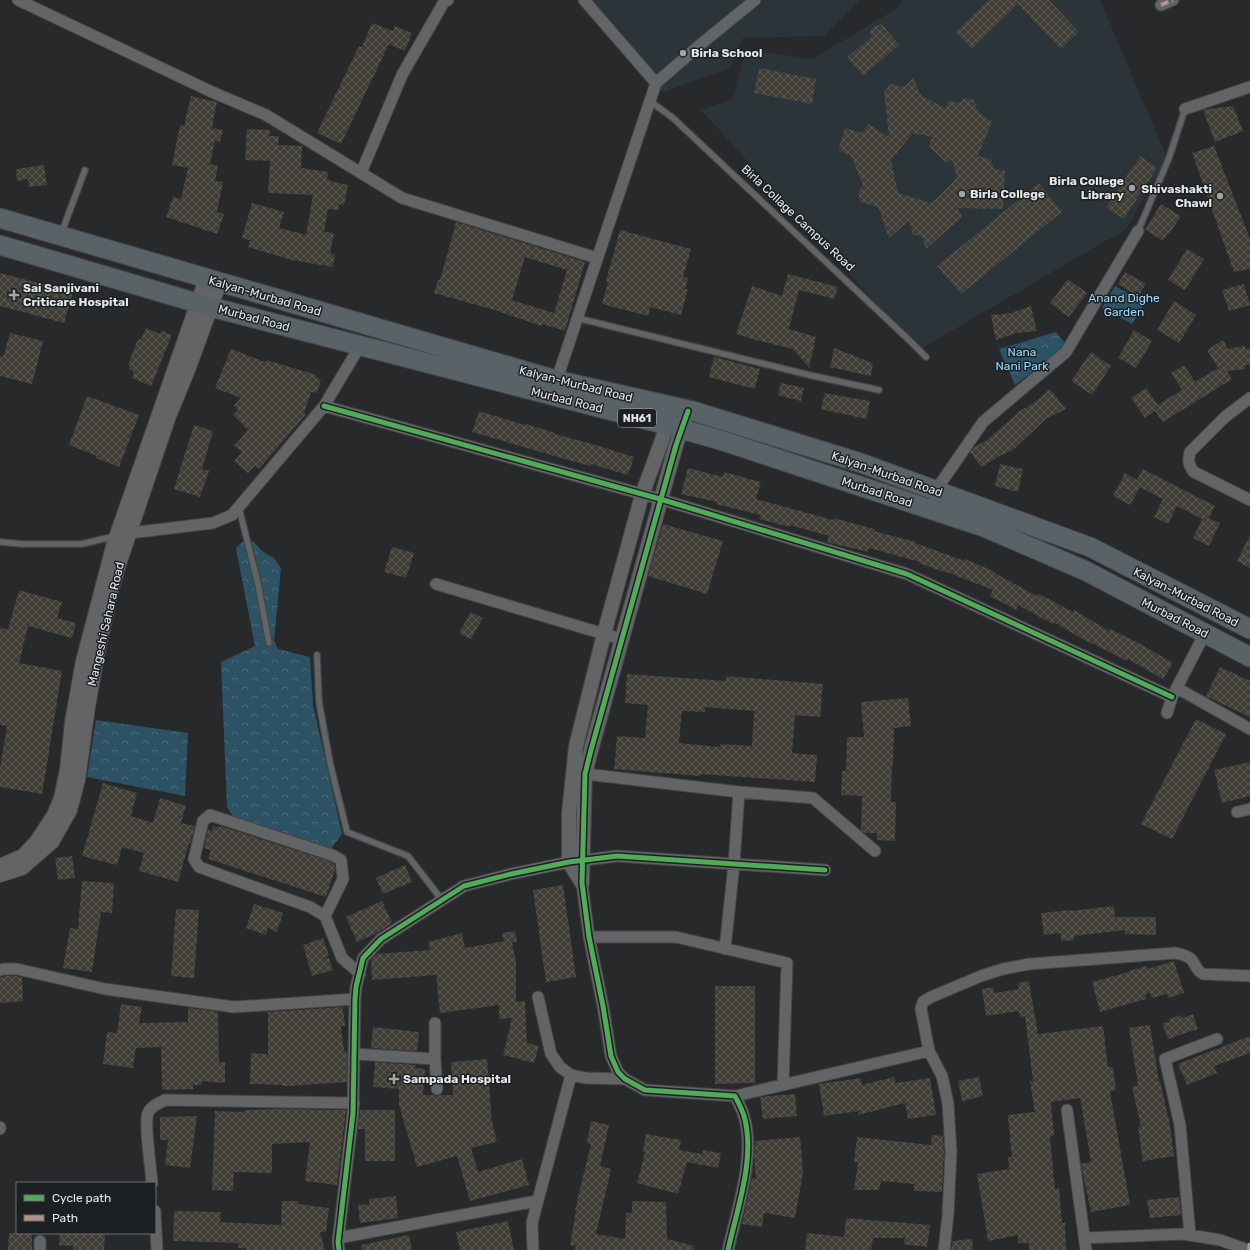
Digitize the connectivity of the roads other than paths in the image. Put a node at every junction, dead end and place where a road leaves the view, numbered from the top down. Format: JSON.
{"nodes":[{"id":1,"x":18,"y":0,"type":"edge"},
{"id":2,"x":448,"y":0,"type":"edge"},
{"id":3,"x":584,"y":0,"type":"edge"},
{"id":4,"x":754,"y":0,"type":"edge"},
{"id":5,"x":1173,"y":0,"type":"edge"},
{"id":6,"x":1161,"y":5,"type":"dead end"},
{"id":7,"x":656,"y":83,"type":"junction"},
{"id":8,"x":1250,"y":87,"type":"edge"},
{"id":9,"x":650,"y":101,"type":"junction"},
{"id":10,"x":1185,"y":109,"type":"joint"},
{"id":11,"x":84,"y":170,"type":"dead end"},
{"id":12,"x":361,"y":173,"type":"junction"},
{"id":13,"x":0,"y":218,"type":"edge"},
{"id":14,"x":1138,"y":231,"type":"joint"},
{"id":15,"x":60,"y":236,"type":"junction"},
{"id":16,"x":0,"y":245,"type":"edge"},
{"id":17,"x":597,"y":258,"type":"junction"},
{"id":18,"x":213,"y":280,"type":"junction"},
{"id":19,"x":204,"y":305,"type":"junction"},
{"id":20,"x":577,"y":318,"type":"junction"},
{"id":21,"x":360,"y":346,"type":"junction"},
{"id":22,"x":926,"y":357,"type":"dead end"},
{"id":23,"x":554,"y":388,"type":"junction"},
{"id":24,"x":879,"y":390,"type":"dead end"},
{"id":25,"x":1250,"y":398,"type":"edge"},
{"id":26,"x":324,"y":406,"type":"junction"},
{"id":27,"x":680,"y":409,"type":"junction"},
{"id":28,"x":674,"y":428,"type":"junction"},
{"id":29,"x":936,"y":490,"type":"junction"},
{"id":30,"x":642,"y":495,"type":"junction"},
{"id":31,"x":660,"y":500,"type":"junction"},
{"id":32,"x":1250,"y":500,"type":"edge"},
{"id":33,"x":239,"y":508,"type":"junction"},
{"id":34,"x":929,"y":509,"type":"junction"},
{"id":35,"x":130,"y":532,"type":"junction"},
{"id":36,"x":116,"y":536,"type":"junction"},
{"id":37,"x":0,"y":542,"type":"edge"},
{"id":38,"x":436,"y":584,"type":"dead end"},
{"id":39,"x":1250,"y":629,"type":"edge"},
{"id":40,"x":1205,"y":633,"type":"junction"},
{"id":41,"x":604,"y":634,"type":"junction"},
{"id":42,"x":621,"y":639,"type":"junction"},
{"id":43,"x":269,"y":643,"type":"dead end"},
{"id":44,"x":317,"y":655,"type":"dead end"},
{"id":45,"x":1250,"y":656,"type":"edge"},
{"id":46,"x":1174,"y":692,"type":"junction"},
{"id":47,"x":1167,"y":713,"type":"dead end"},
{"id":48,"x":1250,"y":729,"type":"edge"},
{"id":49,"x":579,"y":773,"type":"junction"},
{"id":50,"x":739,"y":792,"type":"junction"},
{"id":51,"x":1250,"y":809,"type":"edge"},
{"id":52,"x":1237,"y":812,"type":"dead end"},
{"id":53,"x":876,"y":851,"type":"dead end"},
{"id":54,"x":583,"y":860,"type":"junction"},
{"id":55,"x":569,"y":862,"type":"junction"},
{"id":56,"x":734,"y":864,"type":"junction"},
{"id":57,"x":0,"y":866,"type":"edge"},
{"id":58,"x":825,"y":870,"type":"dead end"},
{"id":59,"x":0,"y":875,"type":"edge"},
{"id":60,"x":582,"y":883,"type":"junction"},
{"id":61,"x":442,"y":900,"type":"junction"},
{"id":62,"x":326,"y":916,"type":"junction"},
{"id":63,"x":589,"y":937,"type":"junction"},
{"id":64,"x":725,"y":948,"type":"junction"},
{"id":65,"x":0,"y":970,"type":"edge"},
{"id":66,"x":360,"y":974,"type":"junction"},
{"id":67,"x":1250,"y":976,"type":"edge"},
{"id":68,"x":538,"y":997,"type":"dead end"},
{"id":69,"x":355,"y":999,"type":"junction"},
{"id":70,"x":435,"y":1023,"type":"dead end"},
{"id":71,"x":1217,"y":1039,"type":"dead end"},
{"id":72,"x":929,"y":1051,"type":"junction"},
{"id":73,"x":355,"y":1054,"type":"junction"},
{"id":74,"x":435,"y":1059,"type":"junction"},
{"id":75,"x":571,"y":1075,"type":"junction"},
{"id":76,"x":625,"y":1079,"type":"junction"},
{"id":77,"x":783,"y":1085,"type":"junction"},
{"id":78,"x":437,"y":1089,"type":"dead end"},
{"id":79,"x":735,"y":1096,"type":"junction"},
{"id":80,"x":354,"y":1104,"type":"junction"},
{"id":81,"x":1067,"y":1110,"type":"dead end"},
{"id":82,"x":152,"y":1182,"type":"edge"},
{"id":83,"x":537,"y":1201,"type":"junction"},
{"id":84,"x":156,"y":1230,"type":"edge"},
{"id":85,"x":1190,"y":1235,"type":"junction"},
{"id":86,"x":338,"y":1238,"type":"junction"},
{"id":87,"x":1085,"y":1238,"type":"junction"},
{"id":88,"x":157,"y":1250,"type":"edge"},
{"id":89,"x":339,"y":1250,"type":"edge"},
{"id":90,"x":533,"y":1250,"type":"edge"},
{"id":91,"x":728,"y":1250,"type":"edge"},
{"id":92,"x":944,"y":1250,"type":"edge"},
{"id":93,"x":1086,"y":1250,"type":"edge"},
{"id":94,"x":1248,"y":1250,"type":"edge"}],
"edges":[{"from":1,"to":12,"type":"street"},
{"from":2,"to":12,"type":"street"},
{"from":3,"to":7,"type":"street"},
{"from":4,"to":7,"type":"street"},
{"from":5,"to":6,"type":"street"},
{"from":7,"to":9,"type":"street"},
{"from":8,"to":10,"type":"street"},
{"from":9,"to":17,"type":"street"},
{"from":9,"to":22,"type":"lane","name":"Birla Collage Campus Road"},
{"from":10,"to":14,"type":"lane"},
{"from":11,"to":15,"type":"lane"},
{"from":12,"to":17,"type":"street"},
{"from":13,"to":15,"type":"highway","name":"Kalyan-Murbad Road","number":"NH61"},
{"from":14,"to":29,"type":"street"},
{"from":15,"to":18,"type":"highway","name":"Kalyan-Murbad Road","number":"NH61"},
{"from":16,"to":19,"type":"highway","name":"Murbad Road","number":"NH61"},
{"from":17,"to":20,"type":"street"},
{"from":18,"to":19,"type":"street","name":"Mangeshi Sahara Road"},
{"from":18,"to":23,"type":"highway","name":"Kalyan-Murbad Road","number":"NH61"},
{"from":19,"to":21,"type":"highway","name":"Murbad Road","number":"NH61"},
{"from":19,"to":35,"type":"street","name":"Mangeshi Sahara Road"},
{"from":19,"to":36,"type":"street","name":"Mangeshi Sahara Road"},
{"from":20,"to":23,"type":"street"},
{"from":20,"to":24,"type":"lane"},
{"from":21,"to":23,"type":"highway","name":"Murbad Road","number":"NH61"},
{"from":21,"to":26,"type":"street"},
{"from":23,"to":27,"type":"highway","name":"Kalyan-Murbad Road","number":"NH61"},
{"from":23,"to":28,"type":"highway","name":"Murbad Road","number":"NH61"},
{"from":25,"to":32,"type":"street"},
{"from":26,"to":30,"type":"street"},
{"from":26,"to":33,"type":"street"},
{"from":27,"to":28,"type":"street"},
{"from":27,"to":29,"type":"highway","name":"Kalyan-Murbad Road","number":"NH61"},
{"from":28,"to":30,"type":"street"},
{"from":28,"to":31,"type":"street"},
{"from":28,"to":34,"type":"highway","name":"Murbad Road","number":"NH61"},
{"from":29,"to":34,"type":"street"},
{"from":29,"to":39,"type":"highway","name":"Kalyan-Murbad Road","number":"NH61"},
{"from":30,"to":31,"type":"street"},
{"from":30,"to":41,"type":"street"},
{"from":31,"to":42,"type":"street"},
{"from":31,"to":46,"type":"street"},
{"from":33,"to":35,"type":"street"},
{"from":33,"to":43,"type":"lane"},
{"from":34,"to":40,"type":"highway","name":"Murbad Road","number":"NH61"},
{"from":35,"to":36,"type":"lane"},
{"from":35,"to":59,"type":"street","name":"Mangeshi Sahara Road"},
{"from":36,"to":37,"type":"lane"},
{"from":36,"to":57,"type":"street","name":"Mangeshi Sahara Road"},
{"from":38,"to":41,"type":"street"},
{"from":40,"to":45,"type":"highway","name":"Murbad Road","number":"NH61"},
{"from":40,"to":46,"type":"street"},
{"from":41,"to":42,"type":"street"},
{"from":41,"to":49,"type":"street"},
{"from":42,"to":49,"type":"street"},
{"from":44,"to":61,"type":"lane"},
{"from":46,"to":47,"type":"street"},
{"from":46,"to":48,"type":"street"},
{"from":49,"to":50,"type":"street"},
{"from":49,"to":54,"type":"street"},
{"from":49,"to":55,"type":"street"},
{"from":50,"to":53,"type":"street"},
{"from":50,"to":56,"type":"street"},
{"from":51,"to":52,"type":"street"},
{"from":54,"to":55,"type":"street"},
{"from":54,"to":56,"type":"street"},
{"from":54,"to":60,"type":"street"},
{"from":55,"to":60,"type":"street"},
{"from":55,"to":61,"type":"street"},
{"from":56,"to":58,"type":"street"},
{"from":56,"to":64,"type":"street"},
{"from":60,"to":63,"type":"street"},
{"from":61,"to":66,"type":"street"},
{"from":62,"to":62,"type":"street"},
{"from":62,"to":66,"type":"street"},
{"from":63,"to":64,"type":"street"},
{"from":63,"to":76,"type":"street"},
{"from":64,"to":77,"type":"street"},
{"from":65,"to":69,"type":"street"},
{"from":66,"to":69,"type":"street"},
{"from":67,"to":72,"type":"street"},
{"from":68,"to":75,"type":"street"},
{"from":69,"to":73,"type":"street"},
{"from":70,"to":74,"type":"street"},
{"from":71,"to":85,"type":"street"},
{"from":72,"to":77,"type":"street"},
{"from":72,"to":92,"type":"street"},
{"from":73,"to":74,"type":"street"},
{"from":73,"to":80,"type":"street"},
{"from":74,"to":78,"type":"street"},
{"from":75,"to":76,"type":"street"},
{"from":75,"to":83,"type":"street"},
{"from":76,"to":79,"type":"street"},
{"from":77,"to":79,"type":"street"},
{"from":79,"to":91,"type":"street"},
{"from":80,"to":82,"type":"street"},
{"from":80,"to":86,"type":"street"},
{"from":81,"to":87,"type":"street"},
{"from":83,"to":86,"type":"street"},
{"from":83,"to":90,"type":"street"},
{"from":84,"to":88,"type":"street"},
{"from":85,"to":87,"type":"street"},
{"from":85,"to":94,"type":"street"},
{"from":86,"to":89,"type":"street"},
{"from":87,"to":93,"type":"street"}]}
